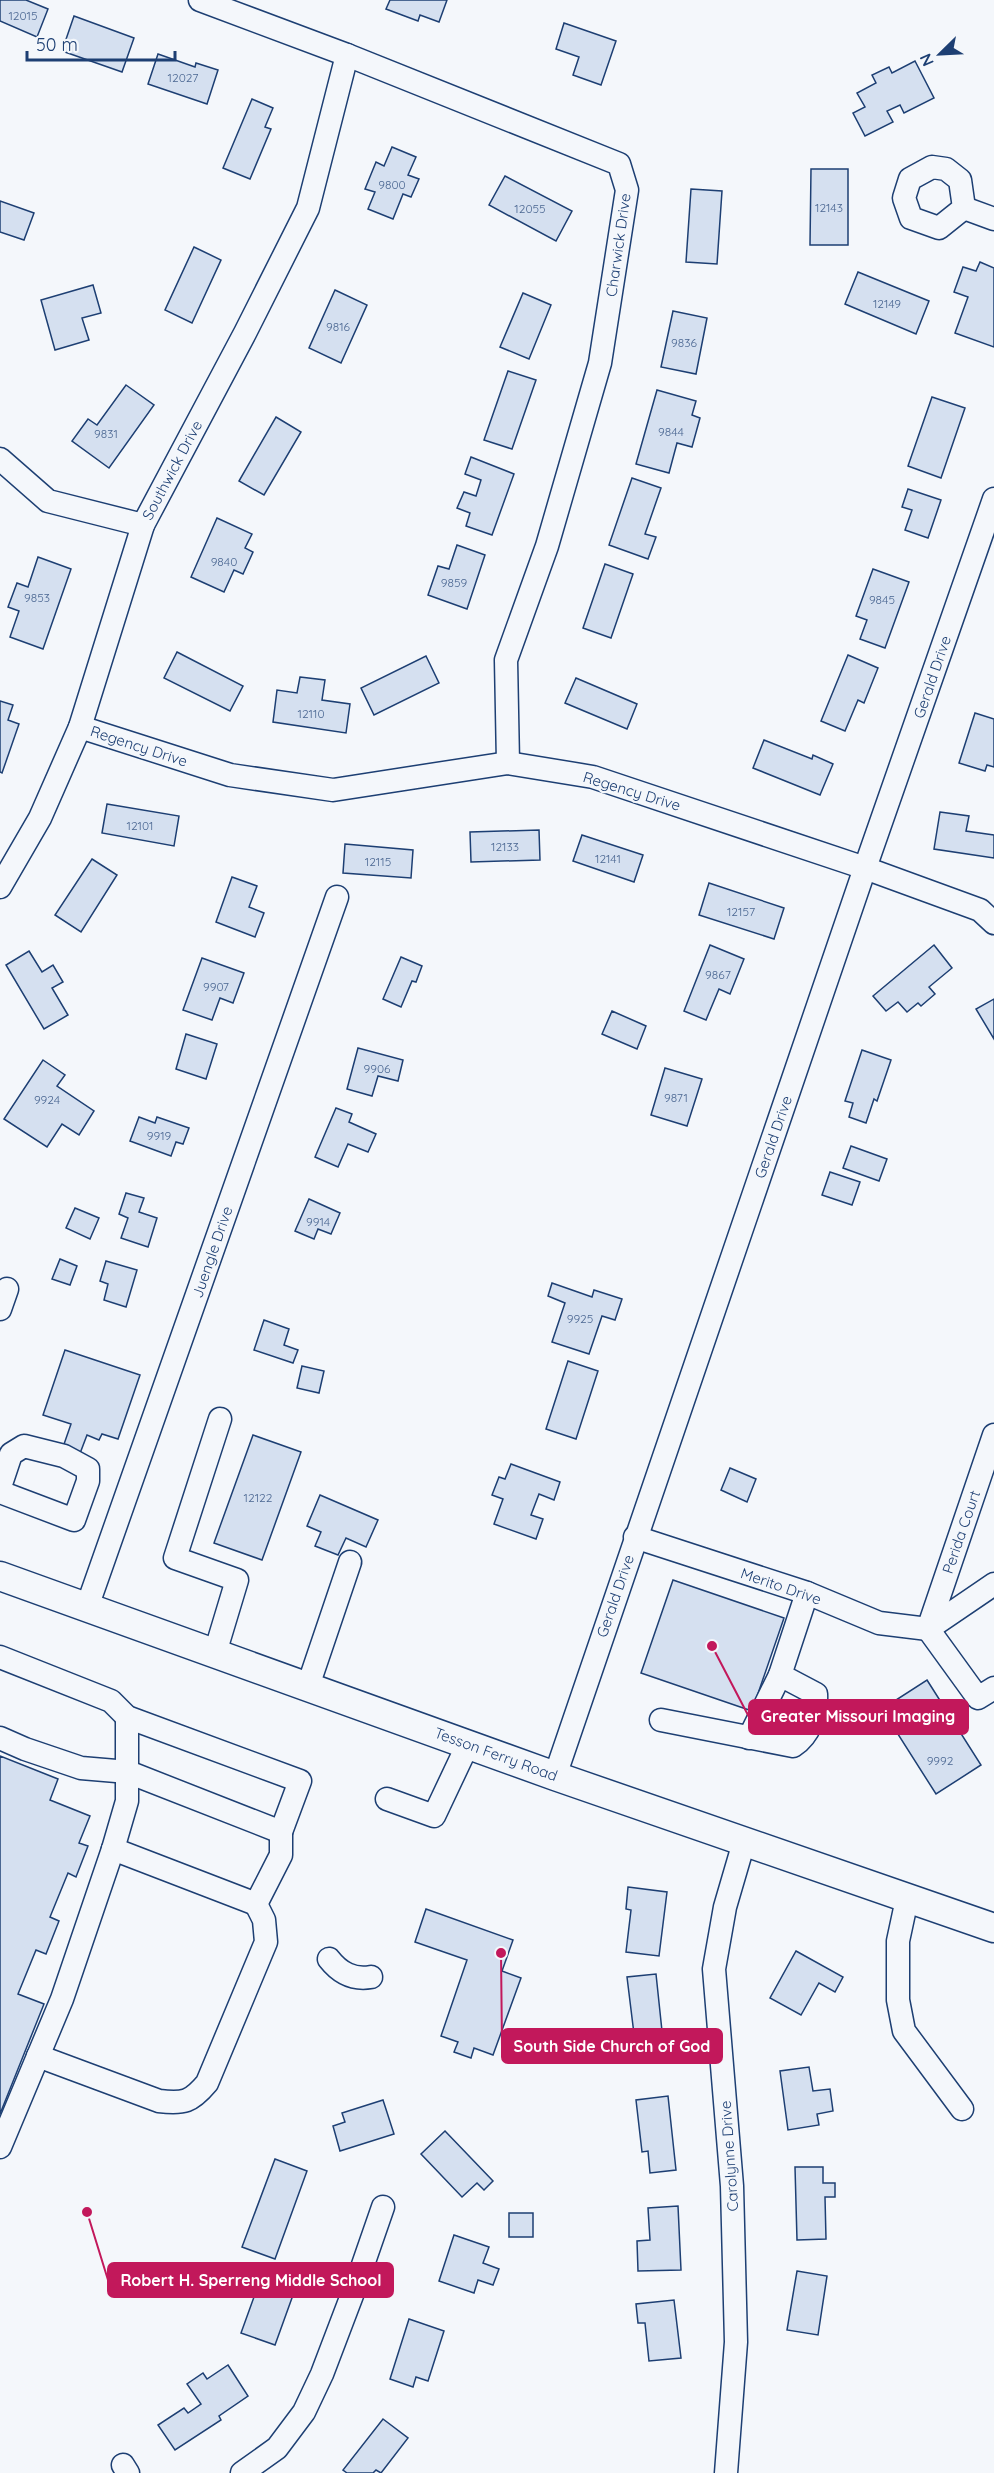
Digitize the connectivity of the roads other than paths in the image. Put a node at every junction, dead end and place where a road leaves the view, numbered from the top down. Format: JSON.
{"nodes":[{"id":1,"x":200,"y":0,"type":"edge"},
{"id":2,"x":347,"y":55,"type":"junction"},
{"id":3,"x":964,"y":208,"type":"dead end"},
{"id":4,"x":994,"y":219,"type":"edge"},
{"id":5,"x":0,"y":459,"type":"edge"},
{"id":6,"x":994,"y":499,"type":"edge"},
{"id":7,"x":143,"y":525,"type":"junction"},
{"id":8,"x":80,"y":727,"type":"junction"},
{"id":9,"x":508,"y":763,"type":"junction"},
{"id":10,"x":865,"y":867,"type":"junction"},
{"id":11,"x":0,"y":888,"type":"edge"},
{"id":12,"x":337,"y":897,"type":"dead end"},
{"id":13,"x":994,"y":923,"type":"edge"},
{"id":14,"x":219,"y":1419,"type":"dead end"},
{"id":15,"x":994,"y":1435,"type":"edge"},
{"id":16,"x":0,"y":1487,"type":"edge"},
{"id":17,"x":0,"y":1492,"type":"edge"},
{"id":18,"x":635,"y":1537,"type":"junction"},
{"id":19,"x":350,"y":1562,"type":"dead end"},
{"id":20,"x":0,"y":1576,"type":"edge"},
{"id":21,"x":993,"y":1586,"type":"edge"},
{"id":22,"x":807,"y":1593,"type":"junction"},
{"id":23,"x":87,"y":1607,"type":"junction"},
{"id":24,"x":928,"y":1629,"type":"junction"},
{"id":25,"x":215,"y":1653,"type":"junction"},
{"id":26,"x":0,"y":1657,"type":"edge"},
{"id":27,"x":780,"y":1675,"type":"junction"},
{"id":28,"x":308,"y":1686,"type":"junction"},
{"id":29,"x":994,"y":1688,"type":"edge"},
{"id":30,"x":127,"y":1717,"type":"junction"},
{"id":31,"x":661,"y":1720,"type":"dead end"},
{"id":32,"x":0,"y":1738,"type":"edge"},
{"id":33,"x":749,"y":1738,"type":"junction"},
{"id":34,"x":468,"y":1744,"type":"junction"},
{"id":35,"x":129,"y":1772,"type":"junction"},
{"id":36,"x":555,"y":1776,"type":"junction"},
{"id":37,"x":387,"y":1799,"type":"dead end"},
{"id":38,"x":281,"y":1832,"type":"junction"},
{"id":39,"x":744,"y":1842,"type":"junction"},
{"id":40,"x":113,"y":1849,"type":"junction"},
{"id":41,"x":907,"y":1899,"type":"junction"},
{"id":42,"x":256,"y":1904,"type":"junction"},
{"id":43,"x":994,"y":1928,"type":"edge"},
{"id":44,"x":329,"y":1959,"type":"dead end"},
{"id":45,"x":371,"y":1977,"type":"dead end"},
{"id":46,"x":38,"y":2056,"type":"junction"},
{"id":47,"x":962,"y":2109,"type":"dead end"},
{"id":48,"x":0,"y":2147,"type":"edge"},
{"id":49,"x":382,"y":2207,"type":"dead end"},
{"id":50,"x":242,"y":2473,"type":"edge"},
{"id":51,"x":726,"y":2473,"type":"edge"}],
"edges":[{"from":1,"to":2,"type":"street","name":"Charwick Drive"},
{"from":2,"to":7,"type":"street","name":"Southwick Drive"},
{"from":2,"to":9,"type":"street","name":"Charwick Drive"},
{"from":3,"to":4,"type":"street"},
{"from":5,"to":7,"type":"street"},
{"from":6,"to":10,"type":"street","name":"Gerald Drive"},
{"from":7,"to":8,"type":"street","name":"Southwick Drive"},
{"from":8,"to":9,"type":"street","name":"Regency Drive"},
{"from":8,"to":11,"type":"street","name":"Southwick Drive"},
{"from":9,"to":10,"type":"street","name":"Regency Drive"},
{"from":10,"to":13,"type":"street","name":"Regency Drive"},
{"from":10,"to":18,"type":"street","name":"Gerald Drive"},
{"from":12,"to":23,"type":"street","name":"Juengle Drive"},
{"from":14,"to":25,"type":"street"},
{"from":15,"to":24,"type":"street","name":"Perida Court"},
{"from":16,"to":17,"type":"street"},
{"from":18,"to":22,"type":"street","name":"Merito Drive"},
{"from":18,"to":36,"type":"street","name":"Gerald Drive"},
{"from":19,"to":28,"type":"street"},
{"from":20,"to":23,"type":"main road","name":"Tesson Ferry Road"},
{"from":21,"to":24,"type":"street"},
{"from":22,"to":24,"type":"street","name":"Merito Drive"},
{"from":22,"to":27,"type":"street"},
{"from":23,"to":25,"type":"main road","name":"Tesson Ferry Road"},
{"from":24,"to":29,"type":"street"},
{"from":25,"to":28,"type":"main road","name":"Tesson Ferry Road"},
{"from":26,"to":30,"type":"street"},
{"from":27,"to":33,"type":"street"},
{"from":27,"to":33,"type":"street"},
{"from":28,"to":34,"type":"main road","name":"Tesson Ferry Road"},
{"from":30,"to":35,"type":"street"},
{"from":30,"to":38,"type":"street"},
{"from":31,"to":33,"type":"street"},
{"from":32,"to":35,"type":"street"},
{"from":34,"to":36,"type":"main road","name":"Tesson Ferry Road"},
{"from":34,"to":37,"type":"street"},
{"from":35,"to":38,"type":"street"},
{"from":35,"to":40,"type":"street"},
{"from":36,"to":39,"type":"main road","name":"Tesson Ferry Road"},
{"from":38,"to":42,"type":"street"},
{"from":39,"to":41,"type":"main road","name":"Tesson Ferry Road"},
{"from":39,"to":51,"type":"street","name":"Carolynne Drive"},
{"from":40,"to":42,"type":"street"},
{"from":40,"to":46,"type":"street"},
{"from":41,"to":43,"type":"main road","name":"Tesson Ferry Road"},
{"from":41,"to":47,"type":"street"},
{"from":42,"to":46,"type":"street"},
{"from":44,"to":45,"type":"street"},
{"from":46,"to":48,"type":"street"},
{"from":49,"to":50,"type":"street"}]}
